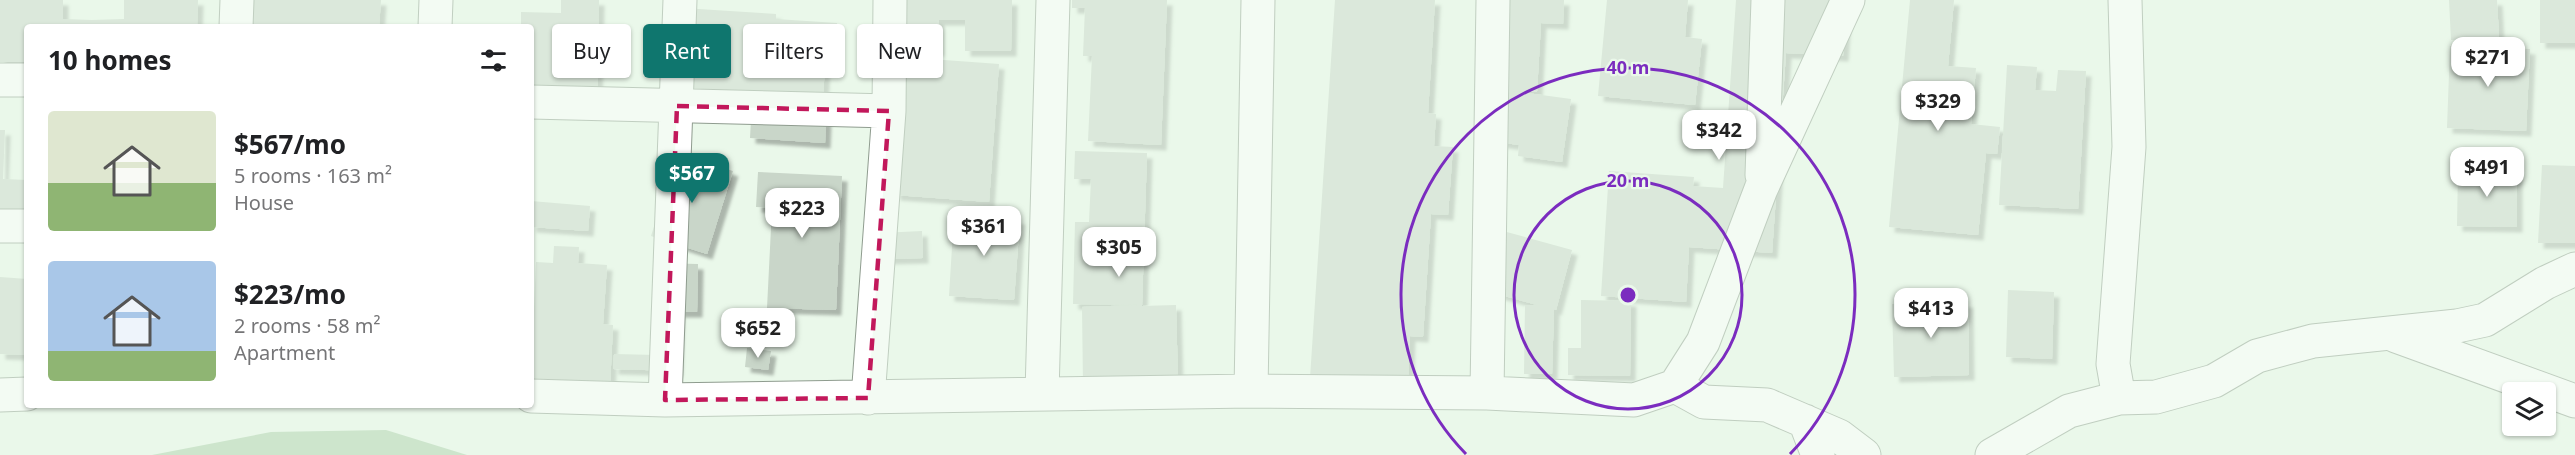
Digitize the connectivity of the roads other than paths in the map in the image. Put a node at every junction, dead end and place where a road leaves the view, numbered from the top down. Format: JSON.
{"nodes":[{"id":1,"x":237,"y":0,"type":"edge"},
{"id":2,"x":436,"y":0,"type":"edge"},
{"id":3,"x":680,"y":0,"type":"edge"},
{"id":4,"x":890,"y":0,"type":"edge"},
{"id":5,"x":1053,"y":0,"type":"edge"},
{"id":6,"x":1258,"y":0,"type":"edge"},
{"id":7,"x":1493,"y":0,"type":"edge"},
{"id":8,"x":1768,"y":0,"type":"edge"},
{"id":9,"x":1848,"y":0,"type":"edge"},
{"id":10,"x":2125,"y":0,"type":"edge"},
{"id":11,"x":236,"y":24,"type":"edge"},
{"id":12,"x":435,"y":24,"type":"edge"},
{"id":13,"x":0,"y":80,"type":"edge"},
{"id":14,"x":24,"y":80,"type":"edge"},
{"id":15,"x":534,"y":102,"type":"edge"},
{"id":16,"x":677,"y":106,"type":"junction"},
{"id":17,"x":889,"y":111,"type":"junction"},
{"id":18,"x":1761,"y":189,"type":"junction"},
{"id":19,"x":0,"y":226,"type":"edge"},
{"id":20,"x":24,"y":226,"type":"edge"},
{"id":21,"x":2575,"y":269,"type":"edge"},
{"id":22,"x":2387,"y":332,"type":"junction"},
{"id":23,"x":1675,"y":386,"type":"junction"},
{"id":24,"x":1251,"y":391,"type":"junction"},
{"id":25,"x":1042,"y":393,"type":"junction"},
{"id":26,"x":1487,"y":393,"type":"junction"},
{"id":27,"x":24,"y":394,"type":"edge"},
{"id":28,"x":0,"y":395,"type":"edge"},
{"id":29,"x":534,"y":396,"type":"edge"},
{"id":30,"x":868,"y":398,"type":"junction"},
{"id":31,"x":2119,"y":398,"type":"junction"},
{"id":32,"x":665,"y":400,"type":"junction"},
{"id":33,"x":2575,"y":401,"type":"edge"},
{"id":34,"x":1805,"y":421,"type":"junction"},
{"id":35,"x":1818,"y":455,"type":"edge"},
{"id":36,"x":1864,"y":455,"type":"edge"},
{"id":37,"x":1992,"y":455,"type":"edge"}],
"edges":[{"from":1,"to":11,"type":"street"},
{"from":2,"to":12,"type":"street"},
{"from":3,"to":16,"type":"street"},
{"from":4,"to":17,"type":"street"},
{"from":5,"to":25,"type":"street"},
{"from":6,"to":24,"type":"street"},
{"from":7,"to":26,"type":"street"},
{"from":8,"to":18,"type":"street"},
{"from":9,"to":18,"type":"street"},
{"from":10,"to":31,"type":"street"},
{"from":13,"to":14,"type":"street"},
{"from":15,"to":16,"type":"street"},
{"from":16,"to":17,"type":"street"},
{"from":16,"to":32,"type":"street"},
{"from":17,"to":30,"type":"street"},
{"from":18,"to":23,"type":"street"},
{"from":19,"to":20,"type":"street"},
{"from":21,"to":22,"type":"street"},
{"from":22,"to":31,"type":"street"},
{"from":22,"to":33,"type":"street"},
{"from":23,"to":26,"type":"street"},
{"from":23,"to":34,"type":"street"},
{"from":24,"to":25,"type":"street"},
{"from":24,"to":26,"type":"street"},
{"from":25,"to":30,"type":"street"},
{"from":27,"to":28,"type":"street"},
{"from":29,"to":32,"type":"street"},
{"from":30,"to":32,"type":"street"},
{"from":31,"to":37,"type":"street"},
{"from":34,"to":35,"type":"street"},
{"from":34,"to":36,"type":"street"}]}
